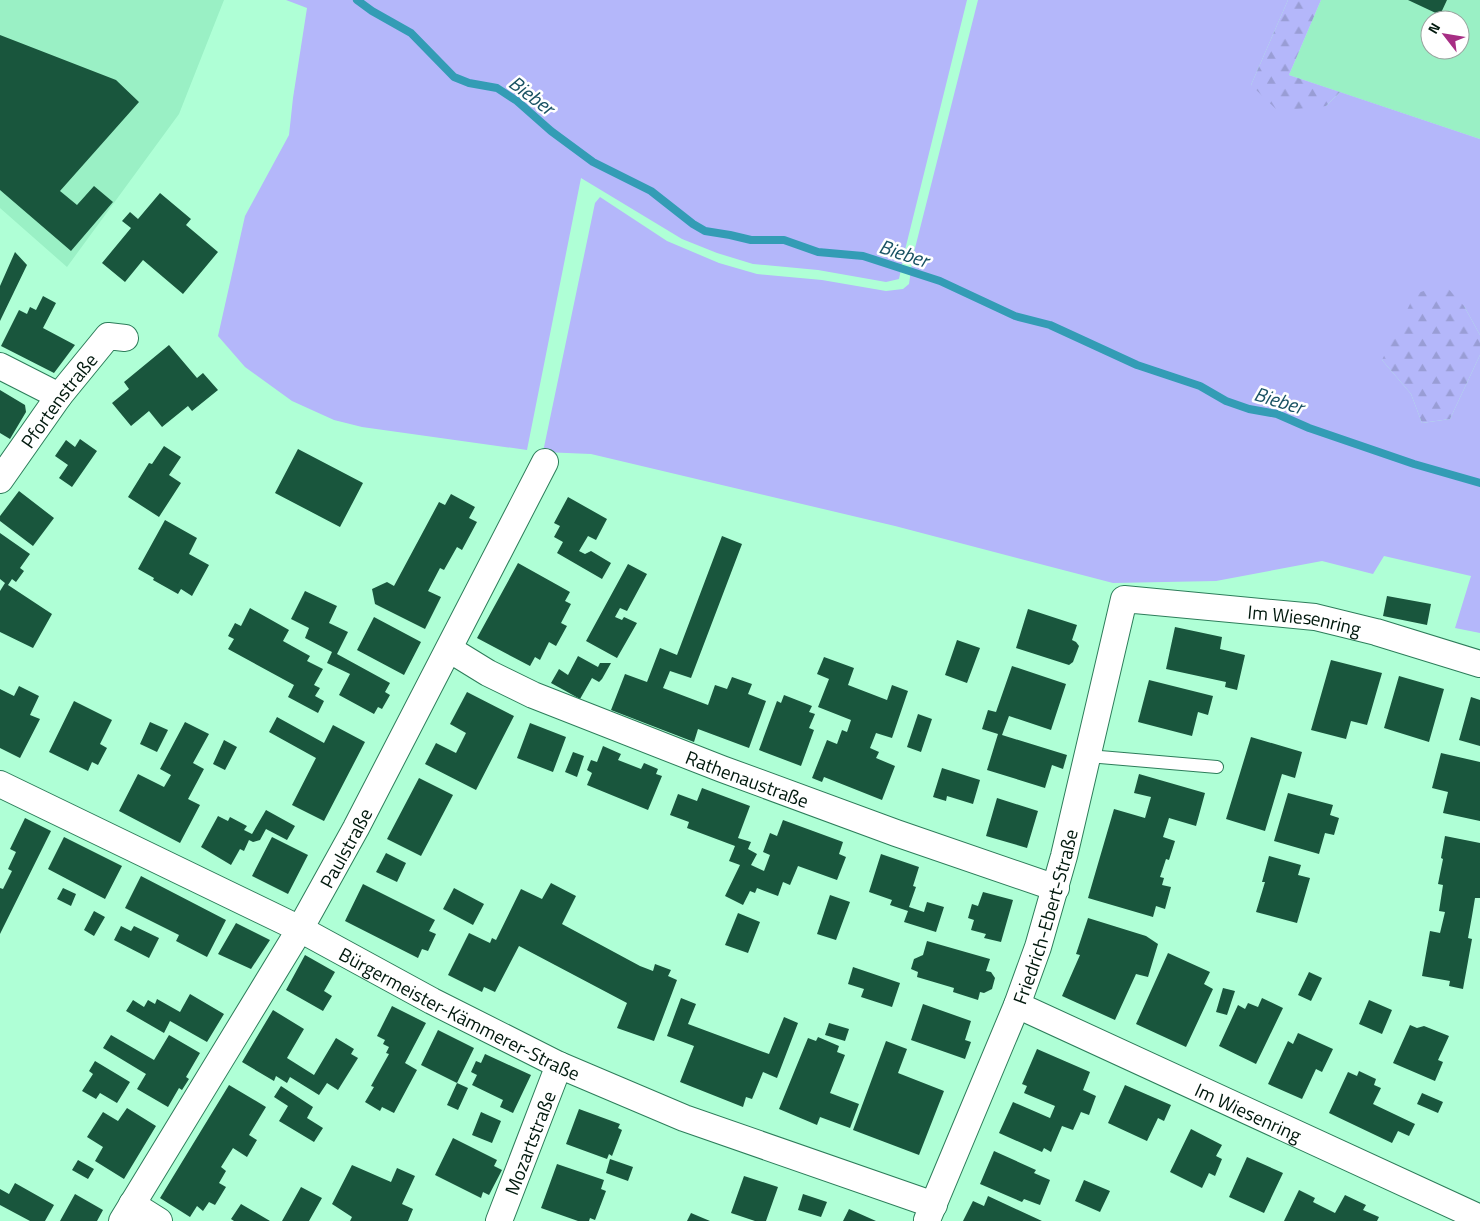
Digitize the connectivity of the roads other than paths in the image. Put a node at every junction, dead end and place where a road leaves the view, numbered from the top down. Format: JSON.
{"nodes":[{"id":1,"x":125,"y":338,"type":"dead end"},
{"id":2,"x":0,"y":366,"type":"edge"},
{"id":3,"x":60,"y":396,"type":"junction"},
{"id":4,"x":545,"y":462,"type":"dead end"},
{"id":5,"x":0,"y":480,"type":"edge"},
{"id":6,"x":1124,"y":599,"type":"joint"},
{"id":7,"x":449,"y":649,"type":"junction"},
{"id":8,"x":1480,"y":664,"type":"edge"},
{"id":9,"x":1088,"y":754,"type":"junction"},
{"id":10,"x":1217,"y":767,"type":"dead end"},
{"id":11,"x":0,"y":784,"type":"edge"},
{"id":12,"x":1056,"y":888,"type":"junction"},
{"id":13,"x":300,"y":929,"type":"junction"},
{"id":14,"x":1017,"y":1005,"type":"junction"},
{"id":15,"x":559,"y":1064,"type":"junction"},
{"id":16,"x":127,"y":1213,"type":"edge"},
{"id":17,"x":930,"y":1213,"type":"edge"},
{"id":18,"x":1480,"y":1219,"type":"edge"},
{"id":19,"x":159,"y":1221,"type":"edge"},
{"id":20,"x":499,"y":1221,"type":"edge"}],
"edges":[{"from":1,"to":3,"type":"street","name":"Pfortenstraße"},
{"from":2,"to":3,"type":"street"},
{"from":3,"to":5,"type":"street","name":"Pfortenstraße"},
{"from":4,"to":7,"type":"street","name":"Paulstraße"},
{"from":6,"to":8,"type":"street","name":"Im Wiesenring"},
{"from":6,"to":9,"type":"street","name":"Friedrich-Ebert-Straße"},
{"from":7,"to":12,"type":"street","name":"Rathenaustraße"},
{"from":7,"to":13,"type":"street","name":"Paulstraße"},
{"from":9,"to":10,"type":"lane"},
{"from":9,"to":12,"type":"street","name":"Friedrich-Ebert-Straße"},
{"from":11,"to":13,"type":"street","name":"Bürgermeister-Kämmerer-Straße"},
{"from":12,"to":14,"type":"street","name":"Friedrich-Ebert-Straße"},
{"from":13,"to":15,"type":"street","name":"Bürgermeister-Kämmerer-Straße"},
{"from":13,"to":16,"type":"street","name":"Paulstraße"},
{"from":14,"to":17,"type":"street","name":"Friedrich-Ebert-Straße"},
{"from":14,"to":18,"type":"street","name":"Im Wiesenring"},
{"from":15,"to":17,"type":"street","name":"Bürgermeister-Kämmerer-Straße"},
{"from":15,"to":20,"type":"street","name":"Mozartstraße"},
{"from":16,"to":19,"type":"street"}]}
